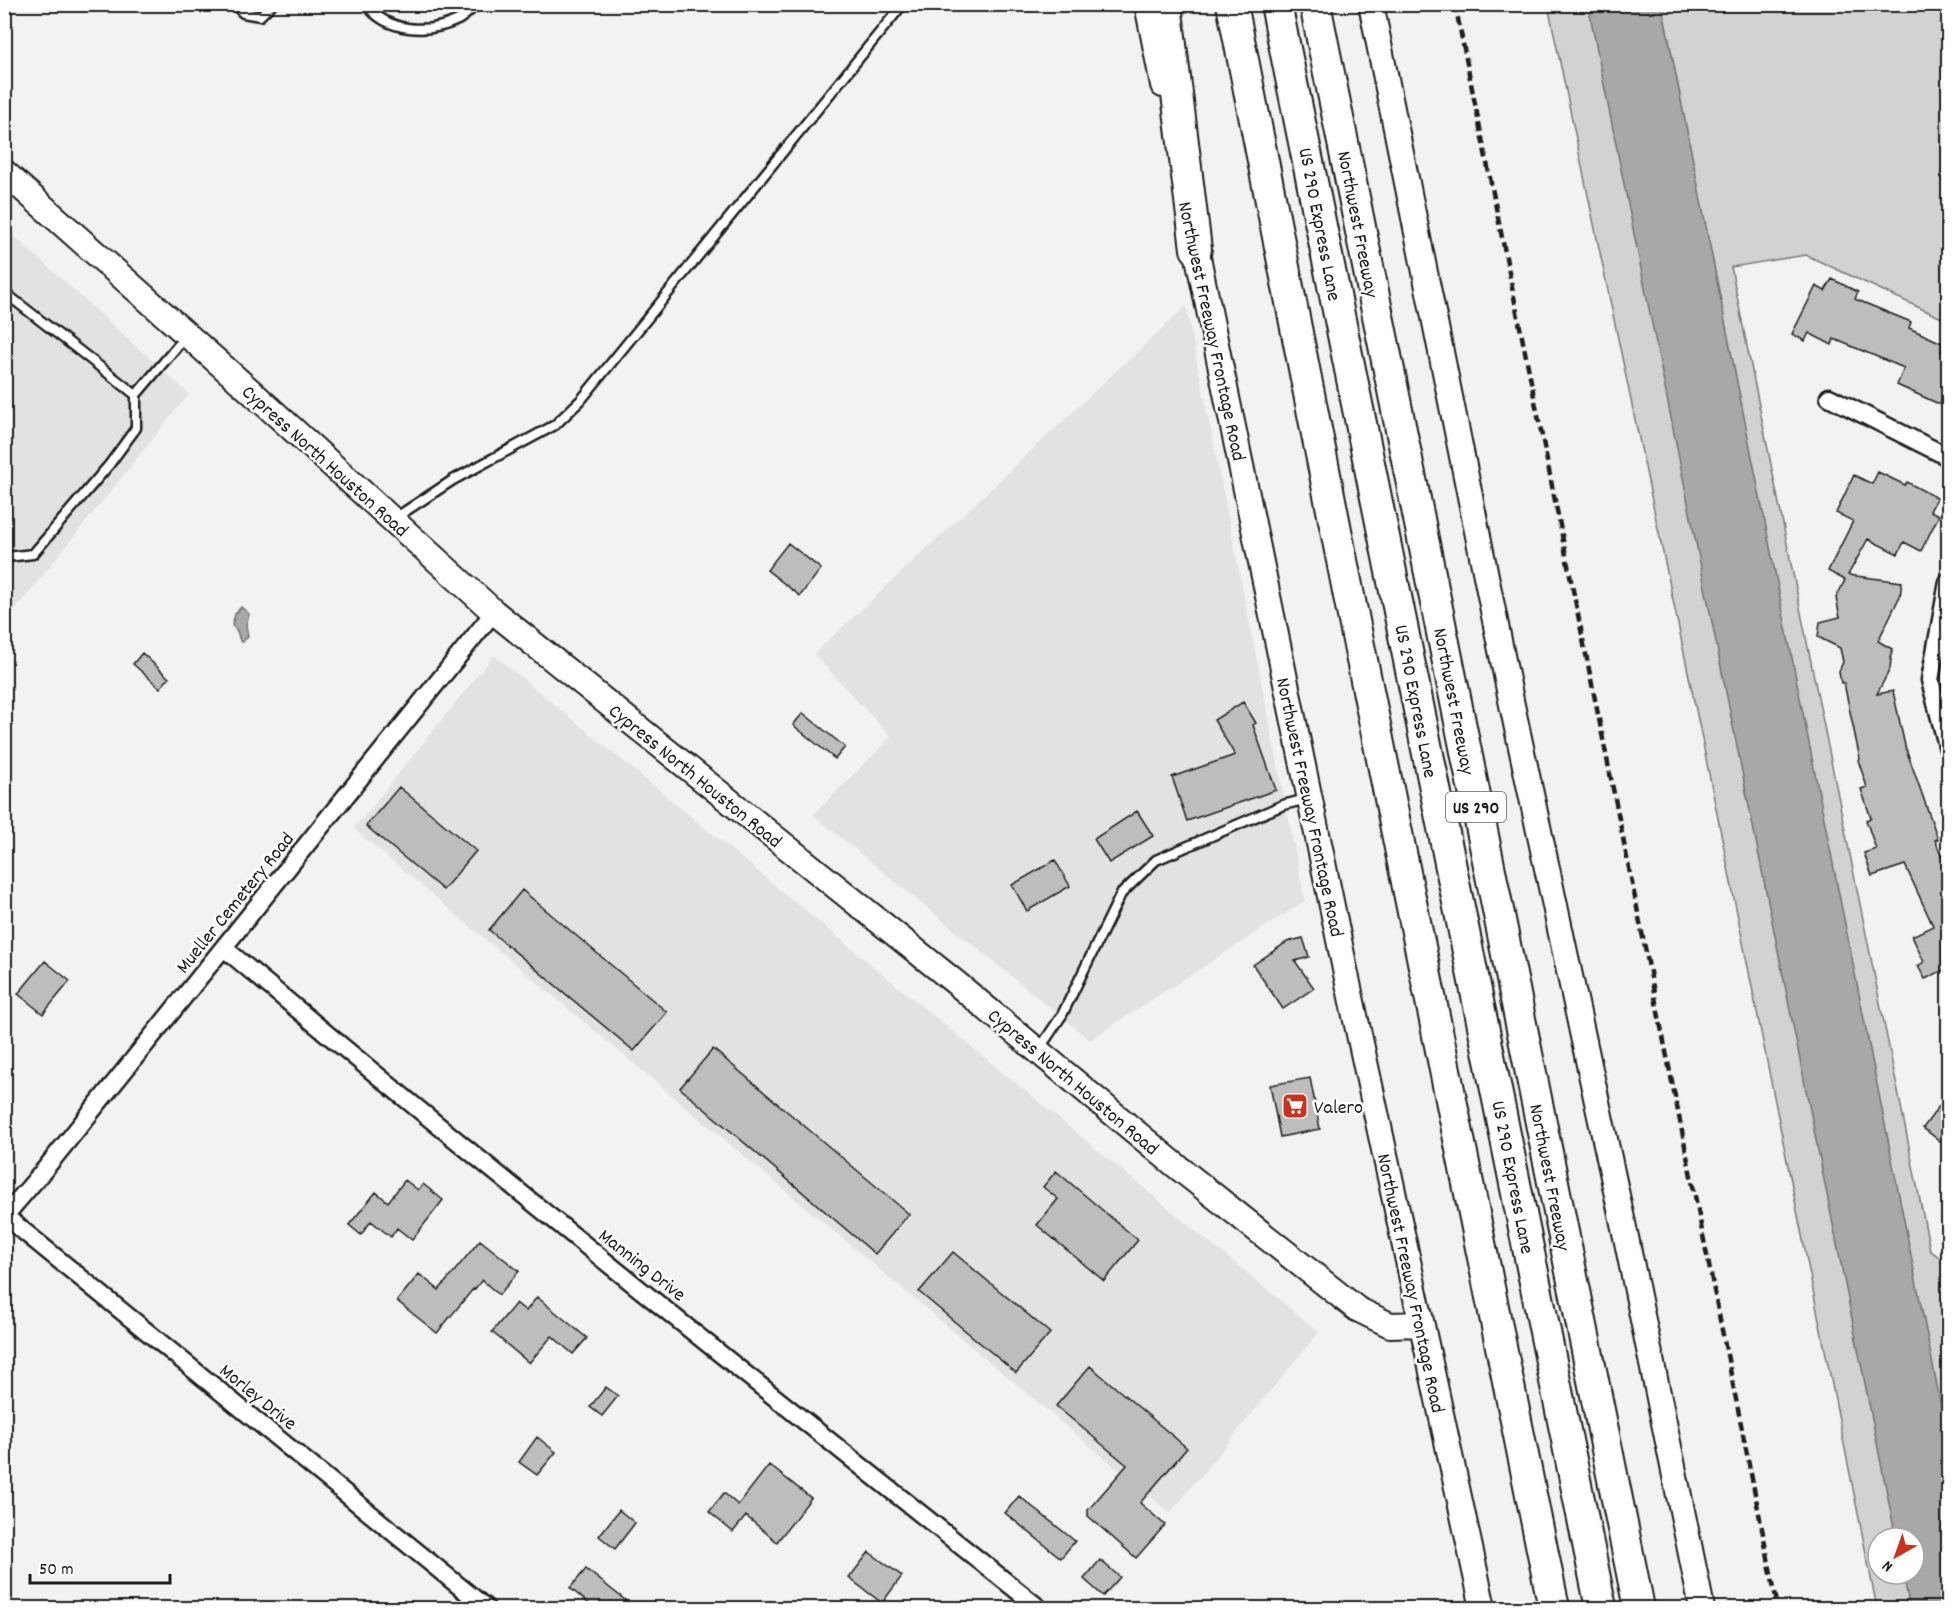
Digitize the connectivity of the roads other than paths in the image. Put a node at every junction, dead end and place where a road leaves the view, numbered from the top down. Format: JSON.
{"nodes":[{"id":1,"x":234,"y":4,"type":"edge"},
{"id":2,"x":272,"y":4,"type":"edge"},
{"id":3,"x":366,"y":4,"type":"edge"},
{"id":4,"x":477,"y":4,"type":"edge"},
{"id":5,"x":903,"y":4,"type":"edge"},
{"id":6,"x":1147,"y":4,"type":"edge"},
{"id":7,"x":1166,"y":4,"type":"edge"},
{"id":8,"x":1232,"y":4,"type":"edge"},
{"id":9,"x":1276,"y":4,"type":"edge"},
{"id":10,"x":1314,"y":4,"type":"edge"},
{"id":11,"x":1371,"y":4,"type":"edge"},
{"id":12,"x":4,"y":172,"type":"edge"},
{"id":13,"x":1196,"y":249,"type":"junction"},
{"id":14,"x":4,"y":292,"type":"edge"},
{"id":15,"x":187,"y":335,"type":"junction"},
{"id":16,"x":136,"y":395,"type":"junction"},
{"id":17,"x":1829,"y":397,"type":"dead end"},
{"id":18,"x":1948,"y":457,"type":"edge"},
{"id":19,"x":392,"y":520,"type":"junction"},
{"id":20,"x":4,"y":555,"type":"edge"},
{"id":21,"x":1948,"y":582,"type":"edge"},
{"id":22,"x":494,"y":612,"type":"junction"},
{"id":23,"x":1948,"y":749,"type":"edge"},
{"id":24,"x":1310,"y":799,"type":"junction"},
{"id":25,"x":224,"y":948,"type":"junction"},
{"id":26,"x":1038,"y":1051,"type":"junction"},
{"id":27,"x":5,"y":1216,"type":"edge"},
{"id":28,"x":1421,"y":1324,"type":"junction"},
{"id":29,"x":486,"y":1608,"type":"edge"},
{"id":30,"x":1039,"y":1608,"type":"edge"},
{"id":31,"x":1483,"y":1608,"type":"edge"},
{"id":32,"x":1554,"y":1608,"type":"edge"},
{"id":33,"x":1601,"y":1608,"type":"edge"},
{"id":34,"x":1639,"y":1608,"type":"edge"},
{"id":35,"x":1702,"y":1608,"type":"edge"}],
"edges":[{"from":1,"to":2,"type":"lane"},
{"from":3,"to":4,"type":"lane"},
{"from":5,"to":19,"type":"lane"},
{"from":6,"to":13,"type":"main road","name":"Northwest Freeway Frontage Road"},
{"from":7,"to":13,"type":"highway"},
{"from":8,"to":32,"type":"highway"},
{"from":9,"to":33,"type":"highway","name":"US 290 Express Lane"},
{"from":10,"to":34,"type":"highway","name":"Northwest Freeway","number":"US 290"},
{"from":11,"to":35,"type":"main road"},
{"from":12,"to":15,"type":"main road","name":"Cypress North Houston Road"},
{"from":13,"to":24,"type":"main road","name":"Northwest Freeway Frontage Road"},
{"from":14,"to":16,"type":"lane"},
{"from":15,"to":16,"type":"lane"},
{"from":15,"to":19,"type":"main road","name":"Cypress North Houston Road"},
{"from":16,"to":20,"type":"lane"},
{"from":17,"to":18,"type":"street"},
{"from":19,"to":22,"type":"main road","name":"Cypress North Houston Road"},
{"from":21,"to":23,"type":"street"},
{"from":22,"to":25,"type":"street","name":"Mueller Cemetery Road"},
{"from":22,"to":26,"type":"main road","name":"Cypress North Houston Road"},
{"from":24,"to":26,"type":"lane"},
{"from":24,"to":28,"type":"main road","name":"Northwest Freeway Frontage Road"},
{"from":25,"to":27,"type":"street","name":"Mueller Cemetery Road"},
{"from":25,"to":30,"type":"street","name":"Manning Drive"},
{"from":26,"to":28,"type":"main road","name":"Cypress North Houston Road"},
{"from":27,"to":29,"type":"street","name":"Morley Drive"},
{"from":28,"to":31,"type":"main road","name":"Northwest Freeway Frontage Road"}]}
